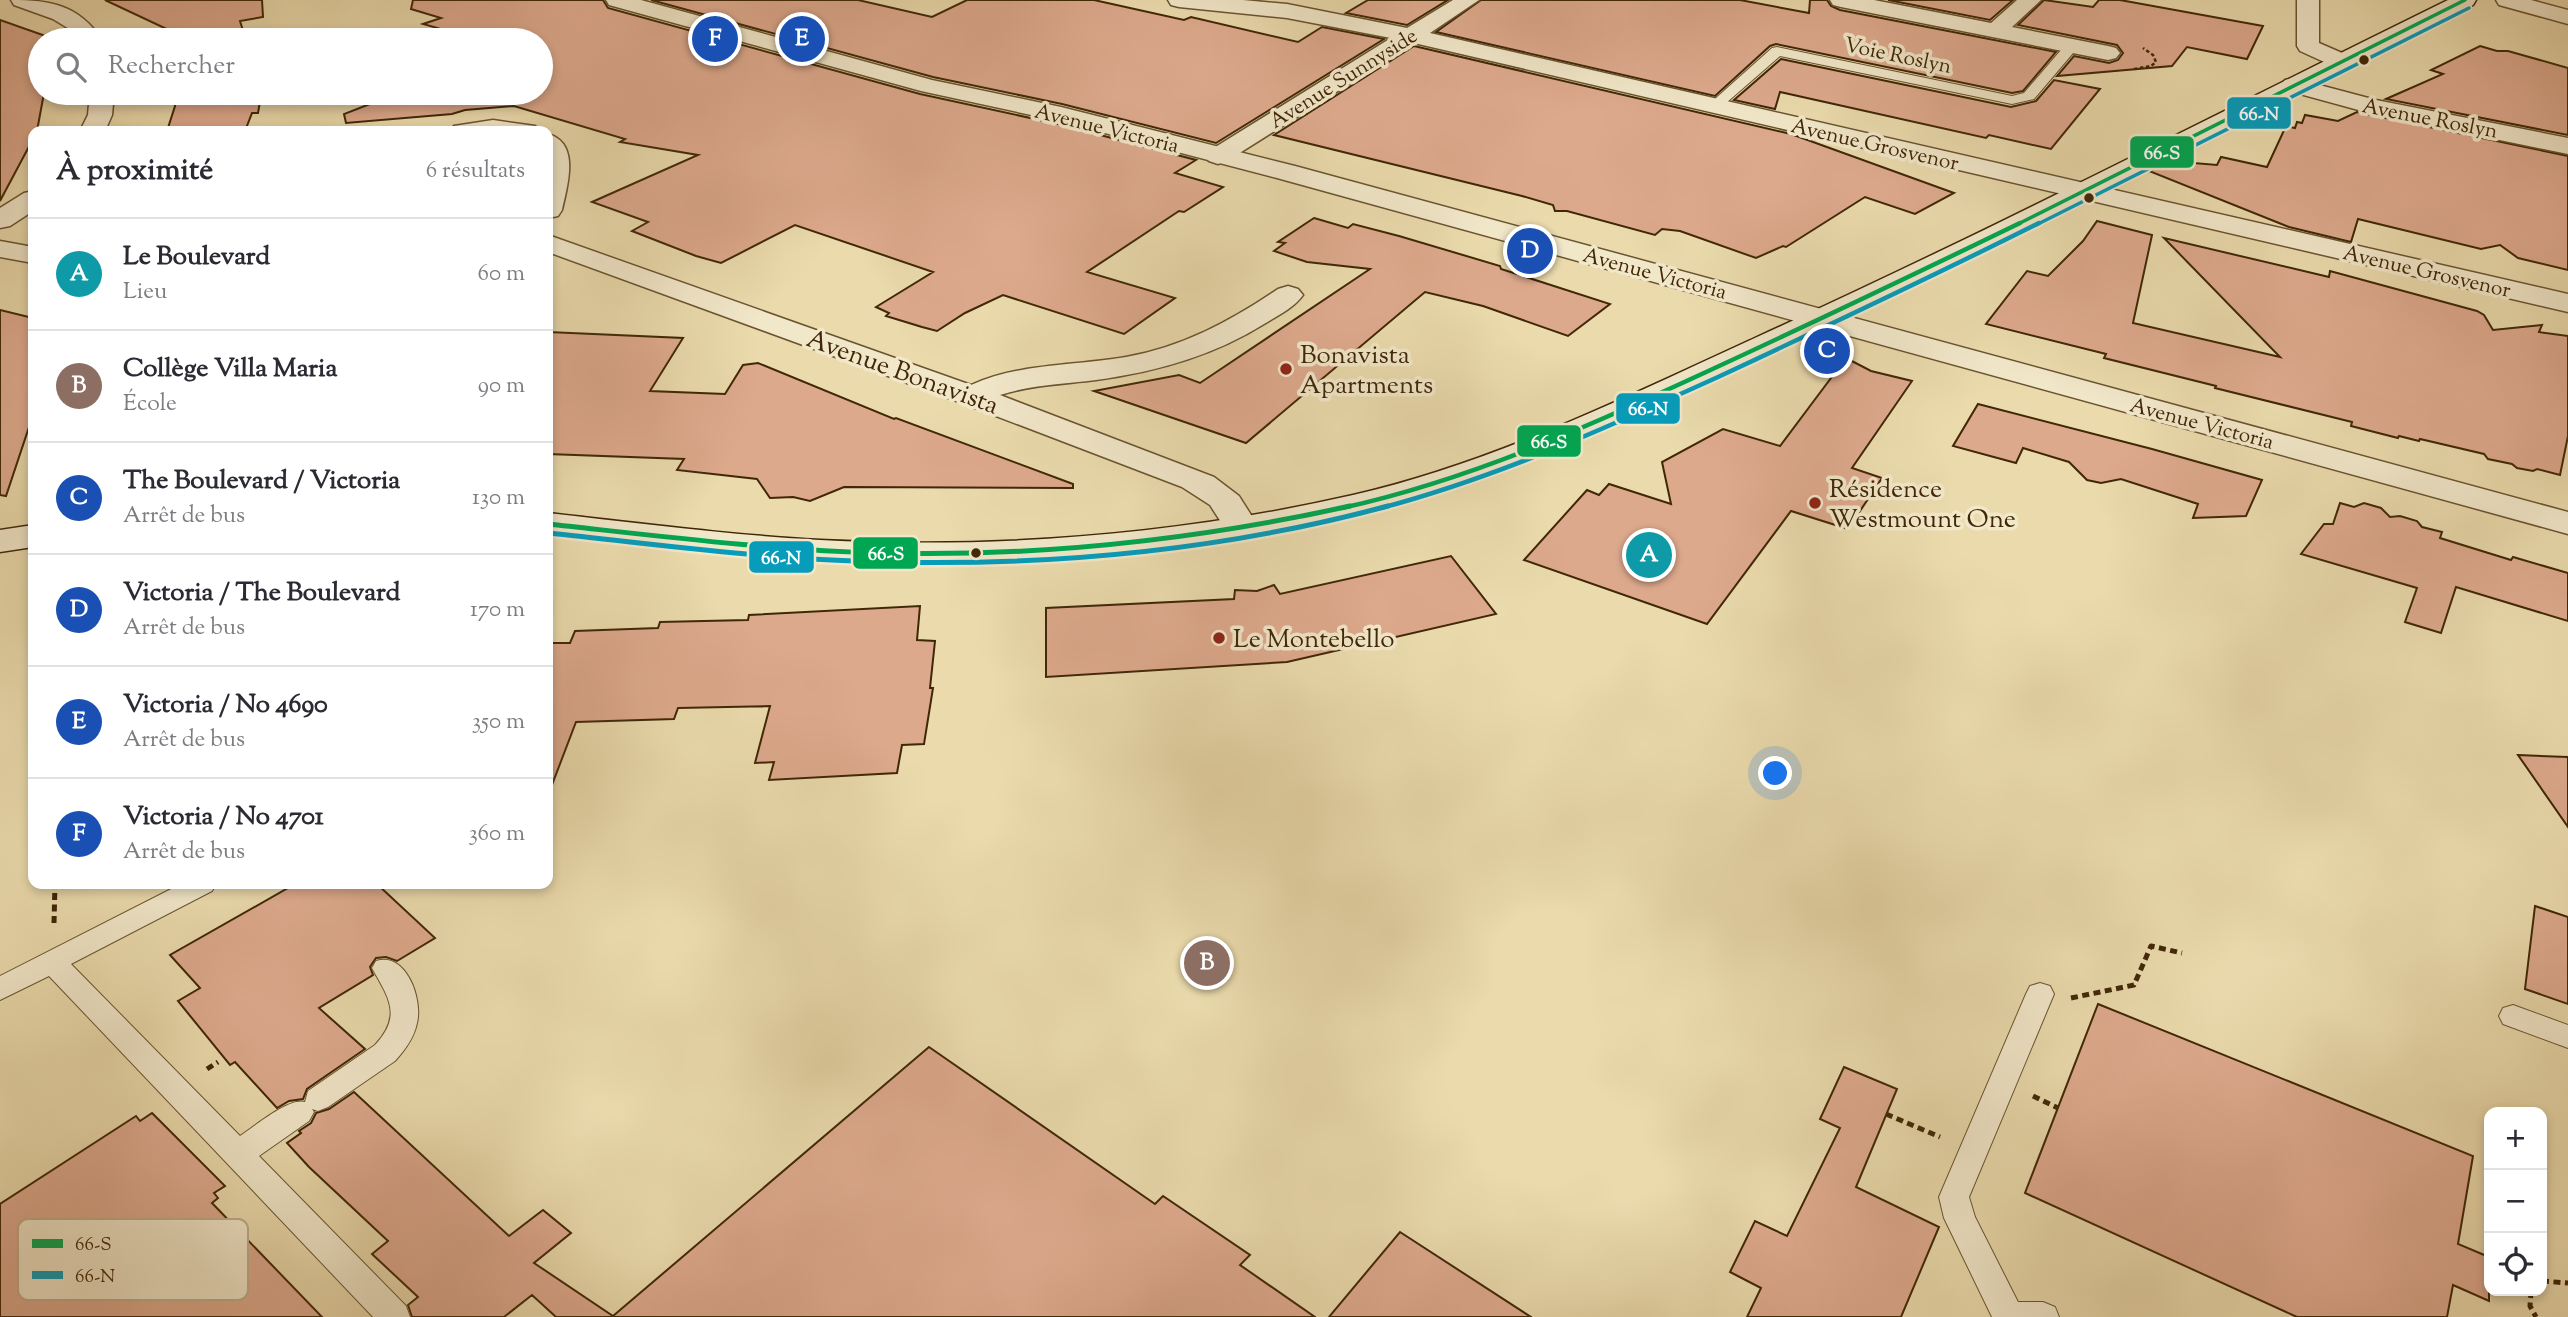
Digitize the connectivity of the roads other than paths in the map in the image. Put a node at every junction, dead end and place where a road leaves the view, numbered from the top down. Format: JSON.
{"nodes":[{"id":1,"x":22,"y":0,"type":"edge"},
{"id":2,"x":617,"y":0,"type":"edge"},
{"id":3,"x":1179,"y":0,"type":"edge"},
{"id":4,"x":1468,"y":0,"type":"edge"},
{"id":5,"x":1841,"y":0,"type":"edge"},
{"id":6,"x":2030,"y":0,"type":"edge"},
{"id":7,"x":2308,"y":0,"type":"edge"},
{"id":8,"x":2465,"y":0,"type":"edge"},
{"id":9,"x":2507,"y":0,"type":"edge"},
{"id":10,"x":2568,"y":17,"type":"edge"},
{"id":11,"x":81,"y":28,"type":"edge"},
{"id":12,"x":1995,"y":31,"type":"junction"},
{"id":13,"x":1409,"y":36,"type":"junction"},
{"id":14,"x":2072,"y":46,"type":"junction"},
{"id":15,"x":2108,"y":53,"type":"dead end"},
{"id":16,"x":2341,"y":61,"type":"junction"},
{"id":17,"x":2293,"y":85,"type":"junction"},
{"id":18,"x":101,"y":105,"type":"edge"},
{"id":19,"x":1713,"y":107,"type":"junction"},
{"id":20,"x":95,"y":126,"type":"edge"},
{"id":21,"x":2568,"y":146,"type":"edge"},
{"id":22,"x":553,"y":147,"type":"edge"},
{"id":23,"x":1218,"y":156,"type":"junction"},
{"id":24,"x":553,"y":183,"type":"edge"},
{"id":25,"x":2082,"y":191,"type":"junction"},
{"id":26,"x":28,"y":202,"type":"edge"},
{"id":27,"x":0,"y":220,"type":"edge"},
{"id":28,"x":553,"y":245,"type":"edge"},
{"id":29,"x":0,"y":249,"type":"edge"},
{"id":30,"x":28,"y":254,"type":"edge"},
{"id":31,"x":1288,"y":295,"type":"dead end"},
{"id":32,"x":2568,"y":303,"type":"edge"},
{"id":33,"x":1822,"y":318,"type":"junction"},
{"id":34,"x":973,"y":396,"type":"junction"},
{"id":35,"x":2568,"y":523,"type":"edge"},
{"id":36,"x":553,"y":524,"type":"edge"},
{"id":37,"x":1240,"y":526,"type":"junction"},
{"id":38,"x":28,"y":537,"type":"edge"},
{"id":39,"x":0,"y":541,"type":"edge"},
{"id":40,"x":193,"y":889,"type":"edge"},
{"id":41,"x":52,"y":962,"type":"junction"},
{"id":42,"x":386,"y":968,"type":"dead end"},
{"id":43,"x":0,"y":989,"type":"edge"},
{"id":44,"x":2052,"y":997,"type":"road end"},
{"id":45,"x":2513,"y":1016,"type":"dead end"},
{"id":46,"x":2568,"y":1037,"type":"edge"},
{"id":47,"x":237,"y":1154,"type":"junction"},
{"id":48,"x":394,"y":1316,"type":"edge"},
{"id":49,"x":2009,"y":1317,"type":"edge"},
{"id":50,"x":2043,"y":1317,"type":"edge"}],
"edges":[{"from":1,"to":11,"type":"street"},
{"from":2,"to":23,"type":"street","name":"Avenue Victoria"},
{"from":3,"to":13,"type":"street","name":"Avenue Grosvenor"},
{"from":4,"to":13,"type":"street","name":"Avenue Sunnyside"},
{"from":5,"to":12,"type":"street"},
{"from":6,"to":12,"type":"street"},
{"from":7,"to":16,"type":"street"},
{"from":8,"to":16,"type":"street"},
{"from":9,"to":10,"type":"street"},
{"from":12,"to":14,"type":"street"},
{"from":13,"to":19,"type":"street","name":"Avenue Grosvenor"},
{"from":13,"to":23,"type":"street","name":"Avenue Sunnyside"},
{"from":14,"to":15,"type":"street"},
{"from":14,"to":19,"type":"lane","name":"Voie Roslyn"},
{"from":16,"to":17,"type":"street"},
{"from":17,"to":21,"type":"street","name":"Avenue Roslyn"},
{"from":17,"to":25,"type":"street"},
{"from":18,"to":20,"type":"street"},
{"from":19,"to":25,"type":"street","name":"Avenue Grosvenor"},
{"from":22,"to":24,"type":"street"},
{"from":23,"to":33,"type":"street","name":"Avenue Victoria"},
{"from":25,"to":32,"type":"street","name":"Avenue Grosvenor"},
{"from":25,"to":33,"type":"street"},
{"from":26,"to":27,"type":"street"},
{"from":28,"to":34,"type":"street","name":"Avenue Bonavista"},
{"from":29,"to":30,"type":"street"},
{"from":31,"to":34,"type":"street"},
{"from":33,"to":35,"type":"street","name":"Avenue Victoria"},
{"from":33,"to":37,"type":"street"},
{"from":34,"to":37,"type":"street","name":"Avenue Bonavista"},
{"from":36,"to":37,"type":"street"},
{"from":38,"to":39,"type":"street"},
{"from":40,"to":41,"type":"lane"},
{"from":41,"to":43,"type":"lane"},
{"from":41,"to":47,"type":"lane"},
{"from":42,"to":47,"type":"lane"},
{"from":44,"to":49,"type":"lane"},
{"from":45,"to":46,"type":"lane"},
{"from":47,"to":48,"type":"lane"},
{"from":49,"to":50,"type":"lane"}]}
